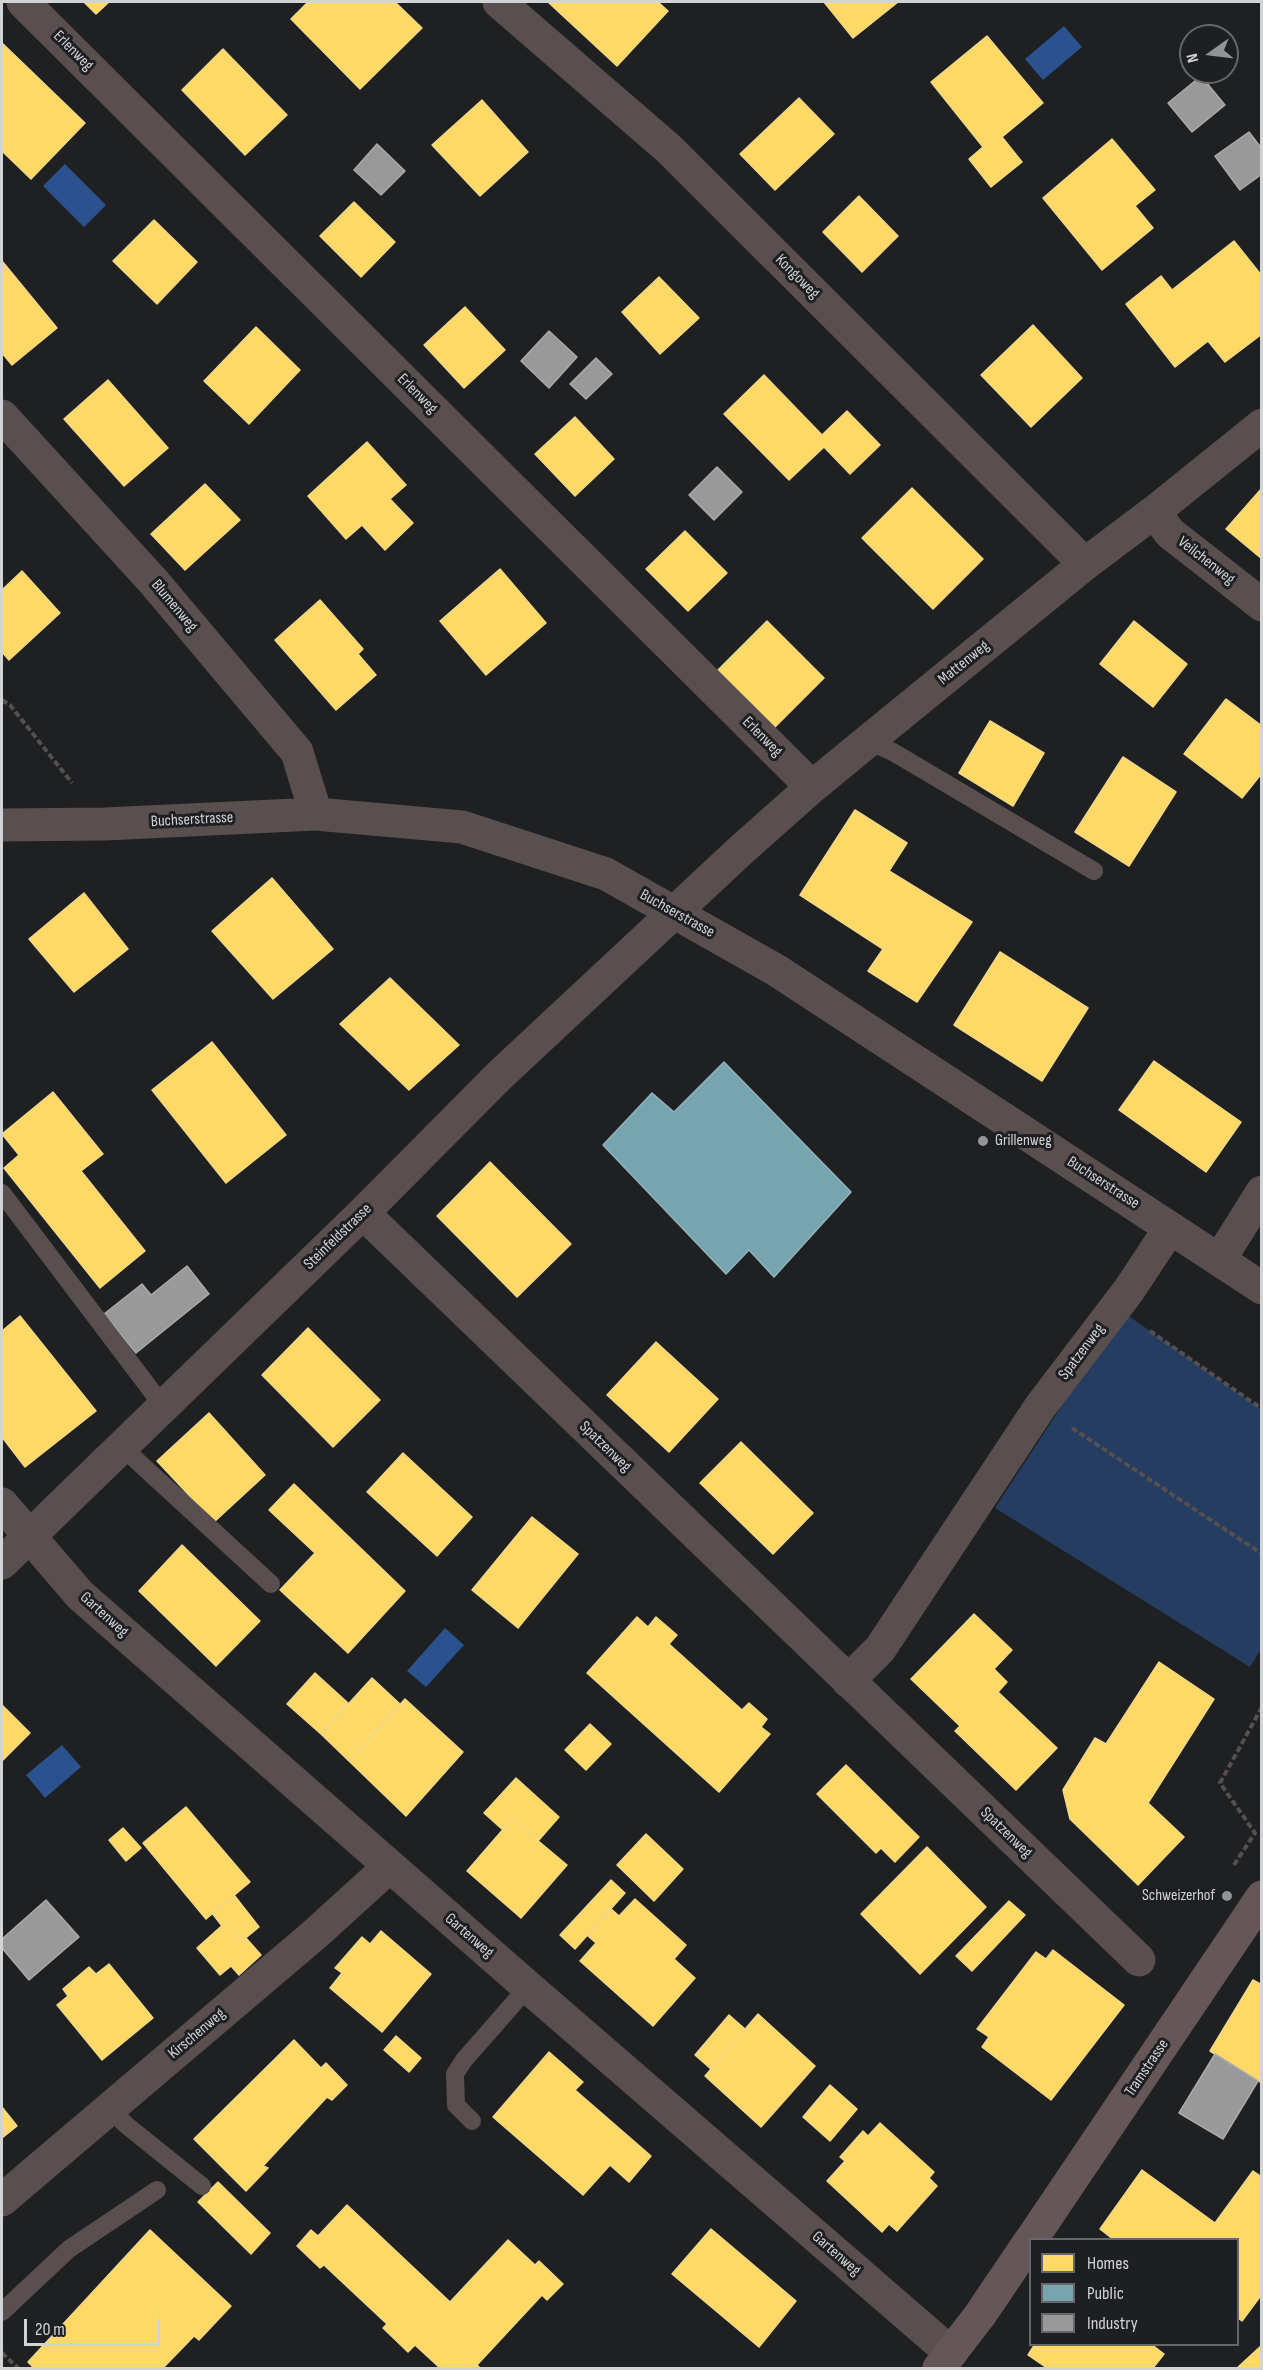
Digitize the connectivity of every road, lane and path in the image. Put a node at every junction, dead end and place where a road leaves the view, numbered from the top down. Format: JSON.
{"nodes":[{"id":1,"x":22,"y":2,"type":"edge"},
{"id":2,"x":499,"y":2,"type":"edge"},
{"id":3,"x":2,"y":416,"type":"edge"},
{"id":4,"x":1262,"y":425,"type":"edge"},
{"id":5,"x":1154,"y":512,"type":"junction"},
{"id":6,"x":1085,"y":564,"type":"junction"},
{"id":7,"x":1262,"y":605,"type":"edge"},
{"id":8,"x":2,"y":700,"type":"edge"},
{"id":9,"x":868,"y":741,"type":"junction"},
{"id":10,"x":812,"y":787,"type":"junction"},
{"id":11,"x":316,"y":814,"type":"junction"},
{"id":12,"x":105,"y":824,"type":"junction"},
{"id":13,"x":2,"y":825,"type":"edge"},
{"id":14,"x":1094,"y":871,"type":"dead end"},
{"id":15,"x":675,"y":912,"type":"junction"},
{"id":16,"x":2,"y":1192,"type":"edge"},
{"id":17,"x":1262,"y":1192,"type":"edge"},
{"id":18,"x":363,"y":1213,"type":"junction"},
{"id":19,"x":1170,"y":1228,"type":"junction"},
{"id":20,"x":1220,"y":1259,"type":"junction"},
{"id":21,"x":1262,"y":1288,"type":"edge"},
{"id":22,"x":1129,"y":1290,"type":"junction"},
{"id":23,"x":163,"y":1406,"type":"junction"},
{"id":24,"x":1040,"y":1407,"type":"junction"},
{"id":25,"x":1262,"y":1409,"type":"edge"},
{"id":26,"x":122,"y":1447,"type":"junction"},
{"id":27,"x":2,"y":1504,"type":"edge"},
{"id":28,"x":28,"y":1537,"type":"junction"},
{"id":29,"x":1262,"y":1554,"type":"edge"},
{"id":30,"x":2,"y":1563,"type":"edge"},
{"id":31,"x":271,"y":1584,"type":"dead end"},
{"id":32,"x":848,"y":1681,"type":"junction"},
{"id":33,"x":1262,"y":1707,"type":"edge"},
{"id":34,"x":390,"y":1866,"type":"junction"},
{"id":35,"x":1229,"y":1872,"type":"dead end"},
{"id":36,"x":1262,"y":1897,"type":"edge"},
{"id":37,"x":1139,"y":1960,"type":"dead end"},
{"id":38,"x":528,"y":1987,"type":"junction"},
{"id":39,"x":110,"y":2108,"type":"junction"},
{"id":40,"x":472,"y":2121,"type":"dead end"},
{"id":41,"x":202,"y":2186,"type":"dead end"},
{"id":42,"x":157,"y":2190,"type":"dead end"},
{"id":43,"x":2,"y":2200,"type":"edge"},
{"id":44,"x":1032,"y":2238,"type":"edge"},
{"id":45,"x":1029,"y":2243,"type":"edge"},
{"id":46,"x":2,"y":2312,"type":"edge"},
{"id":47,"x":2,"y":2353,"type":"edge"},
{"id":48,"x":945,"y":2361,"type":"edge"},
{"id":49,"x":18,"y":2368,"type":"edge"}],
"edges":[{"from":1,"to":10,"type":"street","name":"Erlenweg"},
{"from":2,"to":6,"type":"street","name":"Kongoweg"},
{"from":3,"to":11,"type":"street","name":"Blumenweg"},
{"from":4,"to":5,"type":"street","name":"Mattenweg"},
{"from":5,"to":6,"type":"street","name":"Mattenweg"},
{"from":5,"to":7,"type":"street","name":"Veilchenweg"},
{"from":6,"to":9,"type":"street","name":"Mattenweg"},
{"from":8,"to":12,"type":"path"},
{"from":9,"to":10,"type":"street","name":"Mattenweg"},
{"from":9,"to":14,"type":"lane"},
{"from":10,"to":15,"type":"street","name":"Mattenweg"},
{"from":11,"to":12,"type":"street","name":"Buchserstrasse"},
{"from":11,"to":15,"type":"street","name":"Buchserstrasse"},
{"from":12,"to":13,"type":"street","name":"Buchserstrasse"},
{"from":15,"to":18,"type":"street","name":"Steinfeldstrasse"},
{"from":15,"to":19,"type":"street","name":"Buchserstrasse"},
{"from":16,"to":23,"type":"lane"},
{"from":17,"to":20,"type":"street"},
{"from":18,"to":23,"type":"street","name":"Steinfeldstrasse"},
{"from":18,"to":32,"type":"street","name":"Spatzenweg"},
{"from":19,"to":20,"type":"street","name":"Buchserstrasse"},
{"from":19,"to":22,"type":"street","name":"Spatzenweg"},
{"from":20,"to":21,"type":"street","name":"Buchserstrasse"},
{"from":22,"to":24,"type":"street","name":"Spatzenweg"},
{"from":22,"to":25,"type":"path"},
{"from":23,"to":26,"type":"street","name":"Steinfeldstrasse"},
{"from":24,"to":29,"type":"path"},
{"from":24,"to":32,"type":"street","name":"Spatzenweg"},
{"from":26,"to":28,"type":"street","name":"Steinfeldstrasse"},
{"from":26,"to":31,"type":"lane"},
{"from":27,"to":28,"type":"street","name":"Gartenweg"},
{"from":28,"to":30,"type":"street","name":"Steinfeldstrasse"},
{"from":28,"to":34,"type":"street","name":"Gartenweg"},
{"from":32,"to":37,"type":"street","name":"Spatzenweg"},
{"from":33,"to":35,"type":"path"},
{"from":34,"to":38,"type":"street","name":"Gartenweg"},
{"from":34,"to":39,"type":"street","name":"Kirschenweg"},
{"from":36,"to":44,"type":"main road","name":"Tramstrasse"},
{"from":38,"to":40,"type":"lane"},
{"from":38,"to":48,"type":"street","name":"Gartenweg"},
{"from":39,"to":41,"type":"lane"},
{"from":39,"to":43,"type":"street","name":"Kirschenweg"},
{"from":42,"to":46,"type":"lane"},
{"from":45,"to":48,"type":"main road","name":"Tramstrasse"},
{"from":47,"to":49,"type":"path"}]}
